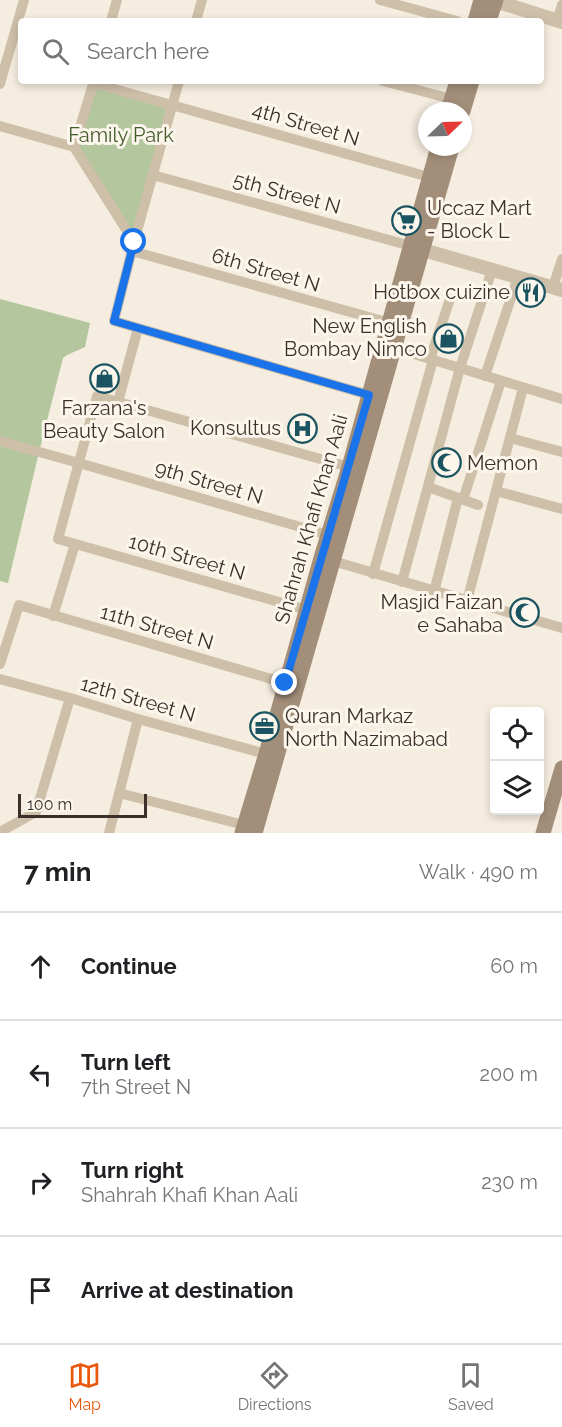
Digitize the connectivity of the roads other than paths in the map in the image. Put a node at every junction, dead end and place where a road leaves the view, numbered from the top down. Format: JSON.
{"nodes":[{"id":1,"x":24,"y":0,"type":"edge"},
{"id":2,"x":117,"y":0,"type":"edge"},
{"id":3,"x":202,"y":0,"type":"edge"},
{"id":4,"x":380,"y":0,"type":"edge"},
{"id":5,"x":491,"y":0,"type":"edge"},
{"id":6,"x":562,"y":6,"type":"edge"},
{"id":7,"x":19,"y":18,"type":"edge"},
{"id":8,"x":112,"y":18,"type":"edge"},
{"id":9,"x":197,"y":18,"type":"edge"},
{"id":10,"x":446,"y":18,"type":"edge"},
{"id":11,"x":477,"y":18,"type":"edge"},
{"id":12,"x":489,"y":18,"type":"edge"},
{"id":13,"x":18,"y":21,"type":"edge"},
{"id":14,"x":560,"y":22,"type":"edge"},
{"id":15,"x":0,"y":84,"type":"edge"},
{"id":16,"x":93,"y":84,"type":"edge"},
{"id":17,"x":101,"y":84,"type":"edge"},
{"id":18,"x":178,"y":84,"type":"edge"},
{"id":19,"x":392,"y":84,"type":"edge"},
{"id":20,"x":456,"y":84,"type":"edge"},
{"id":21,"x":471,"y":84,"type":"edge"},
{"id":22,"x":442,"y":102,"type":"edge"},
{"id":23,"x":451,"y":102,"type":"edge"},
{"id":24,"x":466,"y":102,"type":"edge"},
{"id":25,"x":172,"y":105,"type":"junction"},
{"id":26,"x":0,"y":126,"type":"edge"},
{"id":27,"x":74,"y":147,"type":"junction"},
{"id":28,"x":435,"y":156,"type":"edge"},
{"id":29,"x":449,"y":156,"type":"edge"},
{"id":30,"x":153,"y":176,"type":"junction"},
{"id":31,"x":429,"y":177,"type":"junction"},
{"id":32,"x":133,"y":246,"type":"junction"},
{"id":33,"x":416,"y":248,"type":"junction"},
{"id":34,"x":562,"y":259,"type":"edge"},
{"id":35,"x":492,"y":270,"type":"junction"},
{"id":36,"x":518,"y":277,"type":"junction"},
{"id":37,"x":558,"y":289,"type":"edge"},
{"id":38,"x":450,"y":299,"type":"dead end"},
{"id":39,"x":390,"y":323,"type":"junction"},
{"id":40,"x":138,"y":328,"type":"junction"},
{"id":41,"x":394,"y":348,"type":"junction"},
{"id":42,"x":431,"y":359,"type":"junction"},
{"id":43,"x":460,"y":368,"type":"junction"},
{"id":44,"x":485,"y":376,"type":"junction"},
{"id":45,"x":501,"y":381,"type":"junction"},
{"id":46,"x":523,"y":388,"type":"junction"},
{"id":47,"x":369,"y":395,"type":"junction"},
{"id":48,"x":562,"y":399,"type":"edge"},
{"id":49,"x":117,"y":402,"type":"junction"},
{"id":50,"x":510,"y":438,"type":"junction"},
{"id":51,"x":0,"y":441,"type":"edge"},
{"id":52,"x":562,"y":452,"type":"edge"},
{"id":53,"x":79,"y":463,"type":"junction"},
{"id":54,"x":349,"y":467,"type":"junction"},
{"id":55,"x":428,"y":487,"type":"junction"},
{"id":56,"x":496,"y":491,"type":"junction"},
{"id":57,"x":461,"y":499,"type":"junction"},
{"id":58,"x":478,"y":505,"type":"dead end"},
{"id":59,"x":562,"y":509,"type":"edge"},
{"id":60,"x":328,"y":535,"type":"junction"},
{"id":61,"x":75,"y":544,"type":"junction"},
{"id":62,"x":330,"y":556,"type":"junction"},
{"id":63,"x":373,"y":574,"type":"junction"},
{"id":64,"x":402,"y":582,"type":"junction"},
{"id":65,"x":434,"y":592,"type":"junction"},
{"id":66,"x":467,"y":601,"type":"junction"},
{"id":67,"x":307,"y":610,"type":"junction"},
{"id":68,"x":53,"y":616,"type":"junction"},
{"id":69,"x":562,"y":626,"type":"edge"},
{"id":70,"x":0,"y":664,"type":"edge"},
{"id":71,"x":0,"y":679,"type":"edge"},
{"id":72,"x":288,"y":687,"type":"junction"},
{"id":73,"x":70,"y":698,"type":"junction"},
{"id":74,"x":138,"y":719,"type":"junction"},
{"id":75,"x":266,"y":754,"type":"junction"},
{"id":76,"x":562,"y":768,"type":"edge"},
{"id":77,"x":119,"y":793,"type":"junction"},
{"id":78,"x":248,"y":828,"type":"edge"},
{"id":79,"x":0,"y":832,"type":"edge"},
{"id":80,"x":546,"y":832,"type":"edge"},
{"id":81,"x":109,"y":833,"type":"edge"}],
"edges":[{"from":1,"to":7,"type":"street"},
{"from":2,"to":8,"type":"street"},
{"from":3,"to":9,"type":"street"},
{"from":4,"to":10,"type":"street"},
{"from":5,"to":11,"type":"main road"},
{"from":5,"to":12,"type":"main road"},
{"from":5,"to":14,"type":"street"},
{"from":6,"to":14,"type":"street"},
{"from":13,"to":15,"type":"street"},
{"from":16,"to":27,"type":"street"},
{"from":17,"to":25,"type":"street","name":"4th Street N"},
{"from":18,"to":25,"type":"street"},
{"from":19,"to":22,"type":"street"},
{"from":20,"to":23,"type":"main road"},
{"from":21,"to":24,"type":"main road"},
{"from":25,"to":30,"type":"street"},
{"from":25,"to":31,"type":"street","name":"4th Street N"},
{"from":26,"to":27,"type":"street"},
{"from":27,"to":32,"type":"street"},
{"from":28,"to":31,"type":"main road","name":"Shahrah Khafi Khan Aali"},
{"from":29,"to":33,"type":"main road","name":"Shahrah Khafi Khan Aali"},
{"from":30,"to":32,"type":"street"},
{"from":30,"to":33,"type":"street","name":"5th Street N"},
{"from":31,"to":33,"type":"main road","name":"Shahrah Khafi Khan Aali"},
{"from":32,"to":39,"type":"street","name":"6th Street N"},
{"from":32,"to":40,"type":"street"},
{"from":33,"to":35,"type":"street"},
{"from":33,"to":39,"type":"main road","name":"Shahrah Khafi Khan Aali"},
{"from":33,"to":41,"type":"main road","name":"Shahrah Khafi Khan Aali"},
{"from":34,"to":37,"type":"street"},
{"from":35,"to":36,"type":"street"},
{"from":35,"to":43,"type":"street"},
{"from":36,"to":37,"type":"street"},
{"from":36,"to":44,"type":"street"},
{"from":38,"to":42,"type":"street"},
{"from":39,"to":47,"type":"main road","name":"Shahrah Khafi Khan Aali"},
{"from":40,"to":47,"type":"street"},
{"from":40,"to":49,"type":"street"},
{"from":41,"to":42,"type":"street"},
{"from":41,"to":62,"type":"main road","name":"Shahrah Khafi Khan Aali"},
{"from":42,"to":43,"type":"street"},
{"from":42,"to":63,"type":"street"},
{"from":43,"to":44,"type":"street"},
{"from":43,"to":55,"type":"street"},
{"from":44,"to":45,"type":"street"},
{"from":45,"to":46,"type":"street"},
{"from":45,"to":57,"type":"street"},
{"from":46,"to":48,"type":"street"},
{"from":46,"to":50,"type":"street"},
{"from":47,"to":54,"type":"main road","name":"Shahrah Khafi Khan Aali"},
{"from":49,"to":53,"type":"street"},
{"from":49,"to":54,"type":"street"},
{"from":50,"to":52,"type":"street"},
{"from":50,"to":56,"type":"street"},
{"from":51,"to":53,"type":"street","name":"9th Street N"},
{"from":53,"to":60,"type":"street","name":"9th Street N"},
{"from":53,"to":61,"type":"street","name":"10th Street N"},
{"from":54,"to":60,"type":"main road","name":"Shahrah Khafi Khan Aali"},
{"from":55,"to":57,"type":"street"},
{"from":55,"to":64,"type":"street"},
{"from":56,"to":59,"type":"street"},
{"from":56,"to":66,"type":"street"},
{"from":57,"to":58,"type":"street"},
{"from":57,"to":65,"type":"street"},
{"from":60,"to":62,"type":"main road","name":"Shahrah Khafi Khan Aali"},
{"from":61,"to":67,"type":"street","name":"10th Street N"},
{"from":61,"to":68,"type":"street"},
{"from":62,"to":63,"type":"street"},
{"from":62,"to":67,"type":"main road","name":"Shahrah Khafi Khan Aali"},
{"from":62,"to":72,"type":"main road","name":"Shahrah Khafi Khan Aali"},
{"from":63,"to":64,"type":"street"},
{"from":64,"to":65,"type":"street"},
{"from":65,"to":66,"type":"street"},
{"from":66,"to":69,"type":"street"},
{"from":67,"to":72,"type":"main road","name":"Shahrah Khafi Khan Aali"},
{"from":68,"to":70,"type":"street","name":"11th Street N"},
{"from":68,"to":72,"type":"street","name":"11th Street N"},
{"from":71,"to":73,"type":"street","name":"12th Street N"},
{"from":72,"to":75,"type":"main road","name":"Shahrah Khafi Khan Aali"},
{"from":72,"to":78,"type":"main road","name":"Shahrah Khafi Khan Aali"},
{"from":73,"to":74,"type":"street","name":"12th Street N"},
{"from":73,"to":79,"type":"street"},
{"from":74,"to":75,"type":"street","name":"12th Street N"},
{"from":74,"to":77,"type":"street"},
{"from":75,"to":78,"type":"main road","name":"Shahrah Khafi Khan Aali"},
{"from":76,"to":80,"type":"main road"},
{"from":77,"to":78,"type":"street"},
{"from":77,"to":81,"type":"street"}]}
